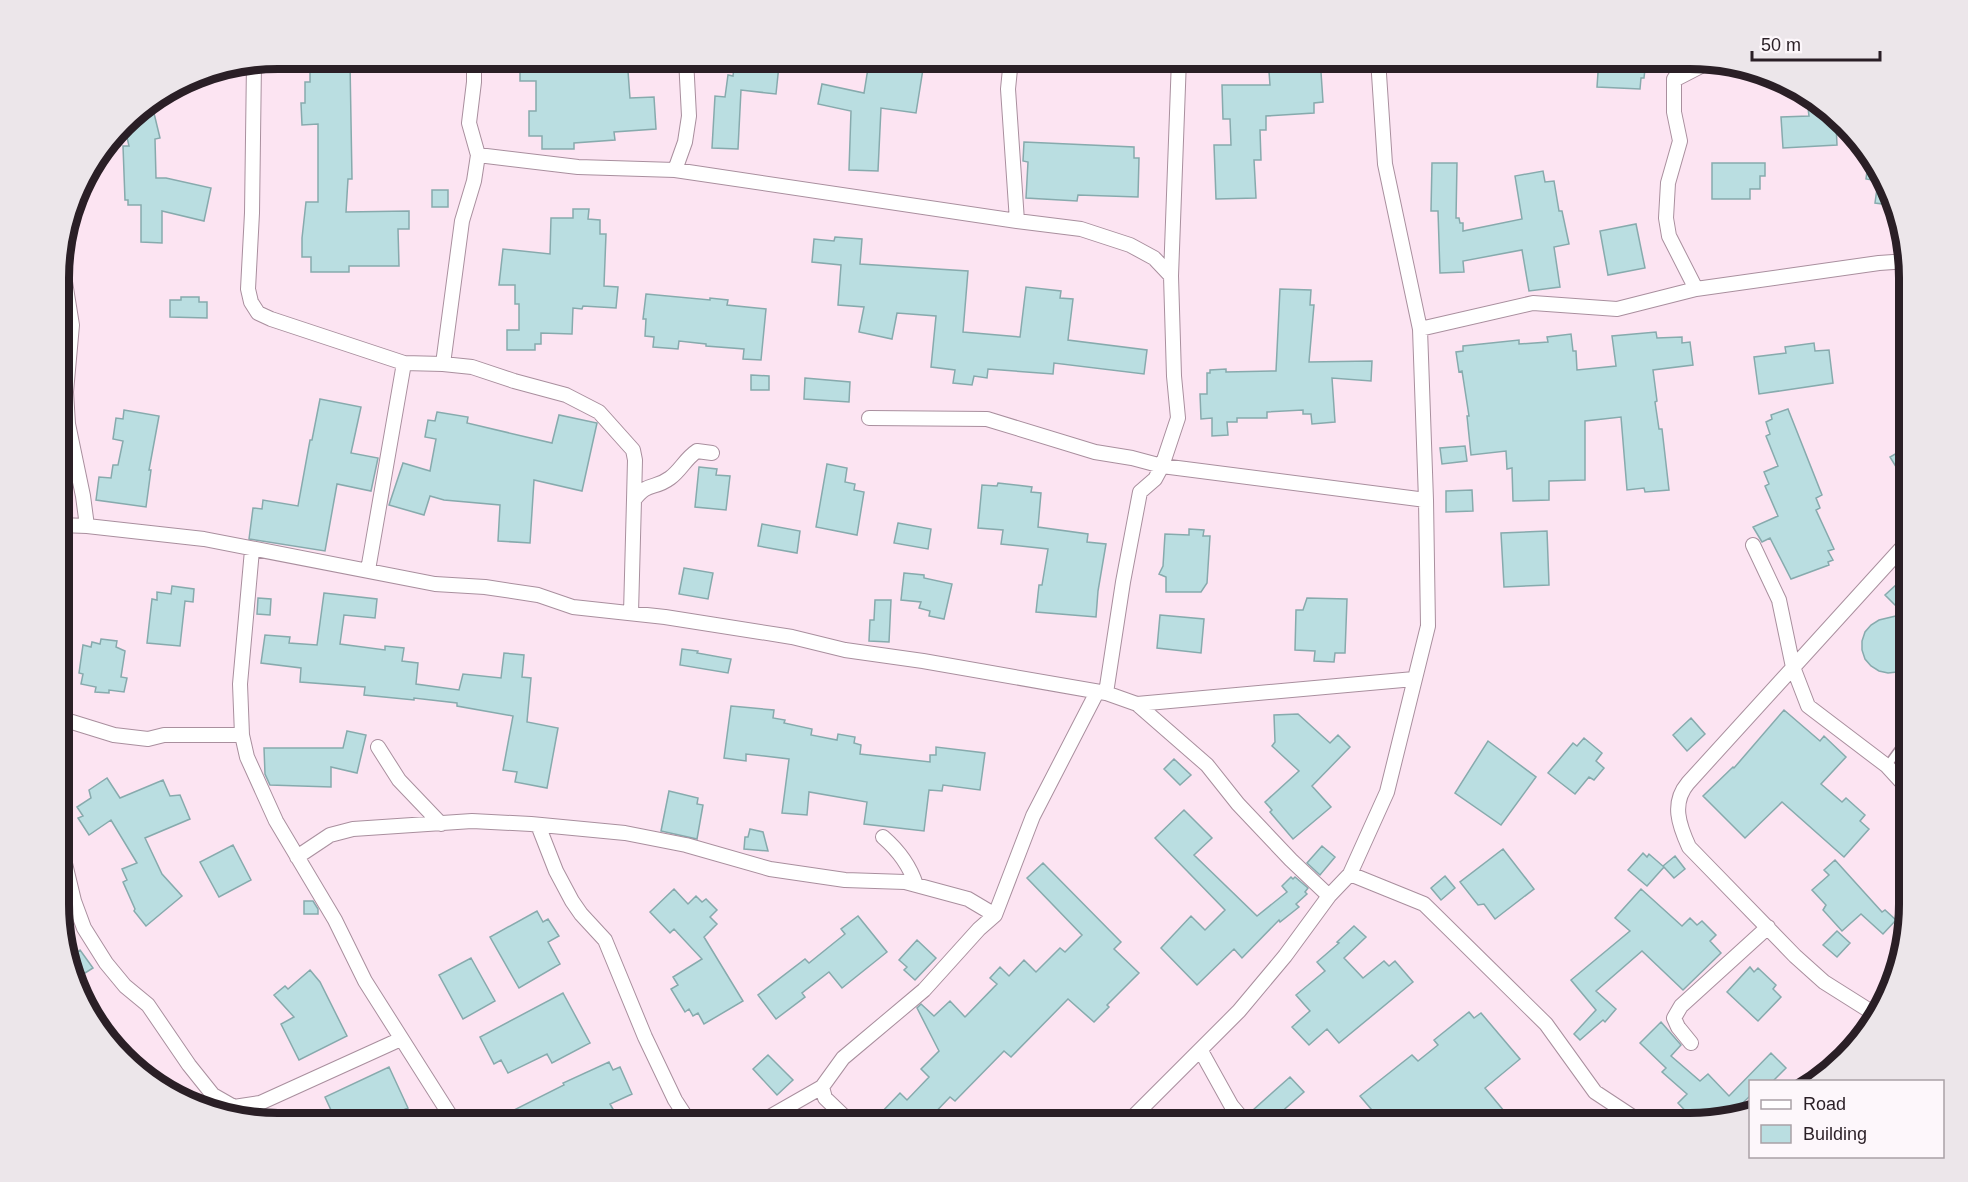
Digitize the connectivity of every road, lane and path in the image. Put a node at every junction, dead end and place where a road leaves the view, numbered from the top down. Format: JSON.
{"nodes":[{"id":1,"x":474,"y":69,"type":"edge"},
{"id":2,"x":687,"y":69,"type":"edge"},
{"id":3,"x":1010,"y":69,"type":"edge"},
{"id":4,"x":1179,"y":69,"type":"edge"},
{"id":5,"x":1379,"y":69,"type":"edge"},
{"id":6,"x":1681,"y":69,"type":"edge"},
{"id":7,"x":1695,"y":69,"type":"edge"},
{"id":8,"x":254,"y":71,"type":"edge"},
{"id":9,"x":1674,"y":80,"type":"junction"},
{"id":10,"x":478,"y":155,"type":"junction"},
{"id":11,"x":675,"y":170,"type":"junction"},
{"id":12,"x":1017,"y":221,"type":"junction"},
{"id":13,"x":1899,"y":262,"type":"edge"},
{"id":14,"x":1171,"y":276,"type":"junction"},
{"id":15,"x":1696,"y":289,"type":"junction"},
{"id":16,"x":69,"y":306,"type":"edge"},
{"id":17,"x":1420,"y":329,"type":"junction"},
{"id":18,"x":404,"y":363,"type":"junction"},
{"id":19,"x":443,"y":364,"type":"junction"},
{"id":20,"x":69,"y":367,"type":"edge"},
{"id":21,"x":869,"y":418,"type":"dead end"},
{"id":22,"x":69,"y":429,"type":"edge"},
{"id":23,"x":712,"y":453,"type":"dead end"},
{"id":24,"x":1162,"y":466,"type":"junction"},
{"id":25,"x":634,"y":500,"type":"junction"},
{"id":26,"x":1426,"y":500,"type":"junction"},
{"id":27,"x":69,"y":525,"type":"edge"},
{"id":28,"x":87,"y":526,"type":"junction"},
{"id":29,"x":1753,"y":545,"type":"dead end"},
{"id":30,"x":252,"y":550,"type":"junction"},
{"id":31,"x":1899,"y":551,"type":"edge"},
{"id":32,"x":368,"y":570,"type":"junction"},
{"id":33,"x":631,"y":613,"type":"junction"},
{"id":34,"x":1793,"y":667,"type":"junction"},
{"id":35,"x":1414,"y":679,"type":"junction"},
{"id":36,"x":1101,"y":692,"type":"junction"},
{"id":37,"x":1137,"y":704,"type":"junction"},
{"id":38,"x":69,"y":722,"type":"edge"},
{"id":39,"x":242,"y":735,"type":"junction"},
{"id":40,"x":378,"y":747,"type":"dead end"},
{"id":41,"x":1899,"y":750,"type":"edge"},
{"id":42,"x":1887,"y":766,"type":"junction"},
{"id":43,"x":1899,"y":779,"type":"edge"},
{"id":44,"x":441,"y":824,"type":"junction"},
{"id":45,"x":538,"y":825,"type":"junction"},
{"id":46,"x":883,"y":837,"type":"dead end"},
{"id":47,"x":297,"y":857,"type":"junction"},
{"id":48,"x":1350,"y":874,"type":"junction"},
{"id":49,"x":69,"y":880,"type":"edge"},
{"id":50,"x":916,"y":885,"type":"junction"},
{"id":51,"x":1329,"y":896,"type":"junction"},
{"id":52,"x":995,"y":915,"type":"junction"},
{"id":53,"x":1768,"y":927,"type":"junction"},
{"id":54,"x":1870,"y":1011,"type":"edge"},
{"id":55,"x":401,"y":1039,"type":"junction"},
{"id":56,"x":1691,"y":1043,"type":"dead end"},
{"id":57,"x":1201,"y":1051,"type":"junction"},
{"id":58,"x":822,"y":1087,"type":"junction"},
{"id":59,"x":448,"y":1113,"type":"edge"},
{"id":60,"x":683,"y":1113,"type":"edge"},
{"id":61,"x":776,"y":1113,"type":"edge"},
{"id":62,"x":841,"y":1113,"type":"edge"},
{"id":63,"x":1137,"y":1113,"type":"edge"},
{"id":64,"x":1238,"y":1113,"type":"edge"},
{"id":65,"x":1627,"y":1113,"type":"edge"}],
"edges":[{"from":1,"to":10,"type":"street"},
{"from":2,"to":11,"type":"street"},
{"from":3,"to":12,"type":"street"},
{"from":4,"to":14,"type":"street"},
{"from":5,"to":17,"type":"street"},
{"from":6,"to":9,"type":"street"},
{"from":7,"to":9,"type":"street"},
{"from":8,"to":18,"type":"street"},
{"from":9,"to":15,"type":"street"},
{"from":10,"to":11,"type":"street"},
{"from":10,"to":19,"type":"street"},
{"from":11,"to":12,"type":"street"},
{"from":12,"to":14,"type":"street"},
{"from":13,"to":15,"type":"street"},
{"from":14,"to":24,"type":"street"},
{"from":15,"to":17,"type":"street"},
{"from":16,"to":20,"type":"street"},
{"from":17,"to":26,"type":"street"},
{"from":18,"to":19,"type":"street"},
{"from":18,"to":32,"type":"street"},
{"from":19,"to":25,"type":"street"},
{"from":21,"to":24,"type":"street"},
{"from":22,"to":28,"type":"street"},
{"from":23,"to":25,"type":"street"},
{"from":24,"to":26,"type":"street"},
{"from":24,"to":36,"type":"street"},
{"from":25,"to":33,"type":"street"},
{"from":26,"to":35,"type":"street"},
{"from":27,"to":28,"type":"street"},
{"from":28,"to":30,"type":"street"},
{"from":29,"to":34,"type":"street"},
{"from":30,"to":32,"type":"street"},
{"from":30,"to":39,"type":"street"},
{"from":31,"to":34,"type":"street"},
{"from":32,"to":33,"type":"street"},
{"from":33,"to":36,"type":"street"},
{"from":34,"to":42,"type":"street"},
{"from":34,"to":53,"type":"street"},
{"from":35,"to":37,"type":"street"},
{"from":35,"to":48,"type":"street"},
{"from":36,"to":37,"type":"street"},
{"from":36,"to":52,"type":"street"},
{"from":37,"to":51,"type":"street"},
{"from":38,"to":39,"type":"street"},
{"from":39,"to":47,"type":"street"},
{"from":40,"to":44,"type":"street"},
{"from":41,"to":42,"type":"lane"},
{"from":42,"to":43,"type":"street"},
{"from":44,"to":45,"type":"street"},
{"from":44,"to":47,"type":"street"},
{"from":45,"to":50,"type":"street"},
{"from":45,"to":60,"type":"street"},
{"from":46,"to":50,"type":"street"},
{"from":47,"to":55,"type":"street"},
{"from":48,"to":51,"type":"street"},
{"from":48,"to":65,"type":"street"},
{"from":49,"to":55,"type":"street"},
{"from":50,"to":52,"type":"street"},
{"from":51,"to":57,"type":"street"},
{"from":52,"to":58,"type":"street"},
{"from":53,"to":54,"type":"street"},
{"from":53,"to":56,"type":"street"},
{"from":55,"to":59,"type":"street"},
{"from":57,"to":63,"type":"street"},
{"from":57,"to":64,"type":"street"},
{"from":58,"to":61,"type":"street"},
{"from":58,"to":62,"type":"street"}]}
